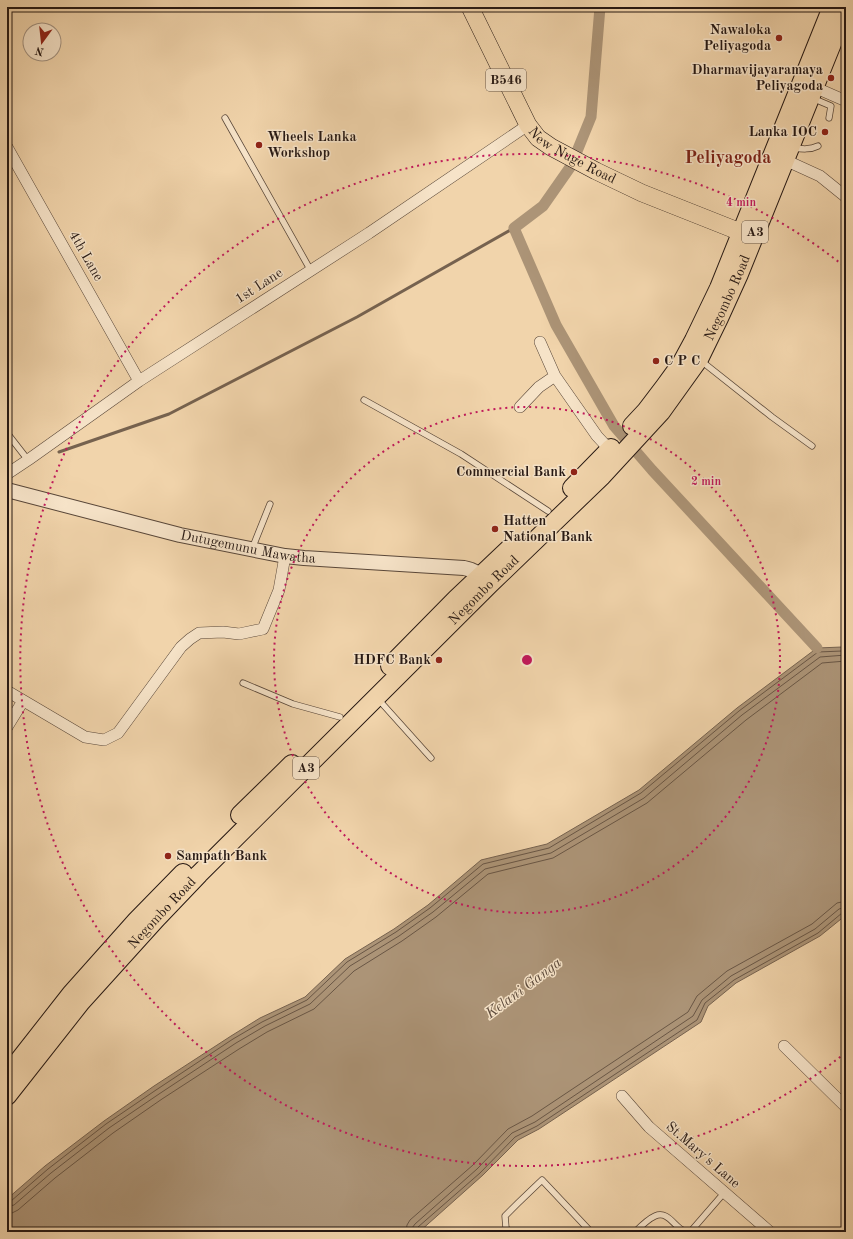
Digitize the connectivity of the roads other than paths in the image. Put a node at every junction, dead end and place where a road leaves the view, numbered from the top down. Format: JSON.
{"nodes":[{"id":1,"x":470,"y":7,"type":"edge"},
{"id":2,"x":832,"y":7,"type":"edge"},
{"id":3,"x":846,"y":9,"type":"edge"},
{"id":4,"x":812,"y":92,"type":"junction"},
{"id":5,"x":846,"y":101,"type":"edge"},
{"id":6,"x":225,"y":118,"type":"dead end"},
{"id":7,"x":829,"y":118,"type":"dead end"},
{"id":8,"x":528,"y":125,"type":"junction"},
{"id":9,"x":818,"y":146,"type":"dead end"},
{"id":10,"x":7,"y":147,"type":"edge"},
{"id":11,"x":787,"y":154,"type":"junction"},
{"id":12,"x":846,"y":197,"type":"edge"},
{"id":13,"x":747,"y":235,"type":"junction"},
{"id":14,"x":311,"y":270,"type":"junction"},
{"id":15,"x":540,"y":342,"type":"dead end"},
{"id":16,"x":699,"y":359,"type":"junction"},
{"id":17,"x":555,"y":376,"type":"junction"},
{"id":18,"x":140,"y":381,"type":"junction"},
{"id":19,"x":364,"y":400,"type":"dead end"},
{"id":20,"x":520,"y":407,"type":"dead end"},
{"id":21,"x":7,"y":433,"type":"edge"},
{"id":22,"x":632,"y":434,"type":"junction"},
{"id":23,"x":812,"y":446,"type":"dead end"},
{"id":24,"x":615,"y":450,"type":"junction"},
{"id":25,"x":28,"y":460,"type":"junction"},
{"id":26,"x":7,"y":474,"type":"edge"},
{"id":27,"x":7,"y":490,"type":"edge"},
{"id":28,"x":270,"y":504,"type":"dead end"},
{"id":29,"x":548,"y":511,"type":"junction"},
{"id":30,"x":252,"y":549,"type":"junction"},
{"id":31,"x":285,"y":556,"type":"junction"},
{"id":32,"x":485,"y":579,"type":"junction"},
{"id":33,"x":243,"y":683,"type":"dead end"},
{"id":34,"x":7,"y":691,"type":"edge"},
{"id":35,"x":377,"y":697,"type":"junction"},
{"id":36,"x":23,"y":701,"type":"junction"},
{"id":37,"x":340,"y":717,"type":"junction"},
{"id":38,"x":7,"y":727,"type":"edge"},
{"id":39,"x":431,"y":758,"type":"dead end"},
{"id":40,"x":784,"y":1046,"type":"dead end"},
{"id":41,"x":9,"y":1069,"type":"edge"},
{"id":42,"x":7,"y":1096,"type":"edge"},
{"id":43,"x":622,"y":1096,"type":"dead end"},
{"id":44,"x":846,"y":1107,"type":"edge"},
{"id":45,"x":724,"y":1193,"type":"junction"},
{"id":46,"x":510,"y":1232,"type":"edge"},
{"id":47,"x":591,"y":1232,"type":"edge"},
{"id":48,"x":635,"y":1232,"type":"edge"},
{"id":49,"x":770,"y":1232,"type":"edge"}],
"edges":[{"from":1,"to":8,"type":"main road","name":"New Nuge Road","number":"B546"},
{"from":2,"to":13,"type":"highway","name":"Negombo Road","number":"A3"},
{"from":3,"to":4,"type":"highway","name":"Negombo Road","number":"A3"},
{"from":4,"to":5,"type":"street"},
{"from":4,"to":7,"type":"lane"},
{"from":4,"to":11,"type":"highway","name":"Negombo Road","number":"A3"},
{"from":6,"to":14,"type":"lane"},
{"from":8,"to":13,"type":"main road","name":"New Nuge Road","number":"B546"},
{"from":8,"to":14,"type":"street","name":"1st Lane"},
{"from":9,"to":11,"type":"lane"},
{"from":10,"to":18,"type":"street","name":"4th Lane"},
{"from":11,"to":12,"type":"street"},
{"from":11,"to":13,"type":"highway","name":"Negombo Road","number":"A3"},
{"from":13,"to":16,"type":"highway","name":"Negombo Road","number":"A3"},
{"from":13,"to":22,"type":"highway","name":"Negombo Road","number":"A3"},
{"from":14,"to":18,"type":"street","name":"1st Lane"},
{"from":15,"to":17,"type":"street"},
{"from":16,"to":22,"type":"highway","name":"Negombo Road","number":"A3"},
{"from":16,"to":23,"type":"lane"},
{"from":17,"to":20,"type":"street"},
{"from":17,"to":24,"type":"street"},
{"from":18,"to":25,"type":"street","name":"1st Lane"},
{"from":19,"to":29,"type":"lane"},
{"from":21,"to":25,"type":"lane"},
{"from":22,"to":24,"type":"highway","name":"Negombo Road","number":"A3"},
{"from":24,"to":29,"type":"highway","name":"Negombo Road","number":"A3"},
{"from":24,"to":32,"type":"highway","name":"Negombo Road","number":"A3"},
{"from":25,"to":26,"type":"street","name":"1st Lane"},
{"from":27,"to":30,"type":"street","name":"Dutugemunu Mawatha"},
{"from":28,"to":30,"type":"lane"},
{"from":29,"to":32,"type":"highway","name":"Negombo Road","number":"A3"},
{"from":30,"to":31,"type":"street","name":"Dutugemunu Mawatha"},
{"from":31,"to":32,"type":"street","name":"Dutugemunu Mawatha"},
{"from":31,"to":36,"type":"street"},
{"from":32,"to":35,"type":"highway","name":"Negombo Road","number":"A3"},
{"from":32,"to":37,"type":"highway","name":"Negombo Road","number":"A3"},
{"from":33,"to":37,"type":"lane"},
{"from":34,"to":36,"type":"street"},
{"from":35,"to":39,"type":"lane"},
{"from":35,"to":42,"type":"highway","name":"Negombo Road","number":"A3"},
{"from":36,"to":38,"type":"street"},
{"from":37,"to":41,"type":"highway","name":"Negombo Road","number":"A3"},
{"from":40,"to":44,"type":"street"},
{"from":43,"to":45,"type":"street","name":"St.Mary's Lane"},
{"from":45,"to":48,"type":"lane"},
{"from":45,"to":49,"type":"street","name":"St.Mary's Lane"},
{"from":46,"to":47,"type":"lane"}]}
